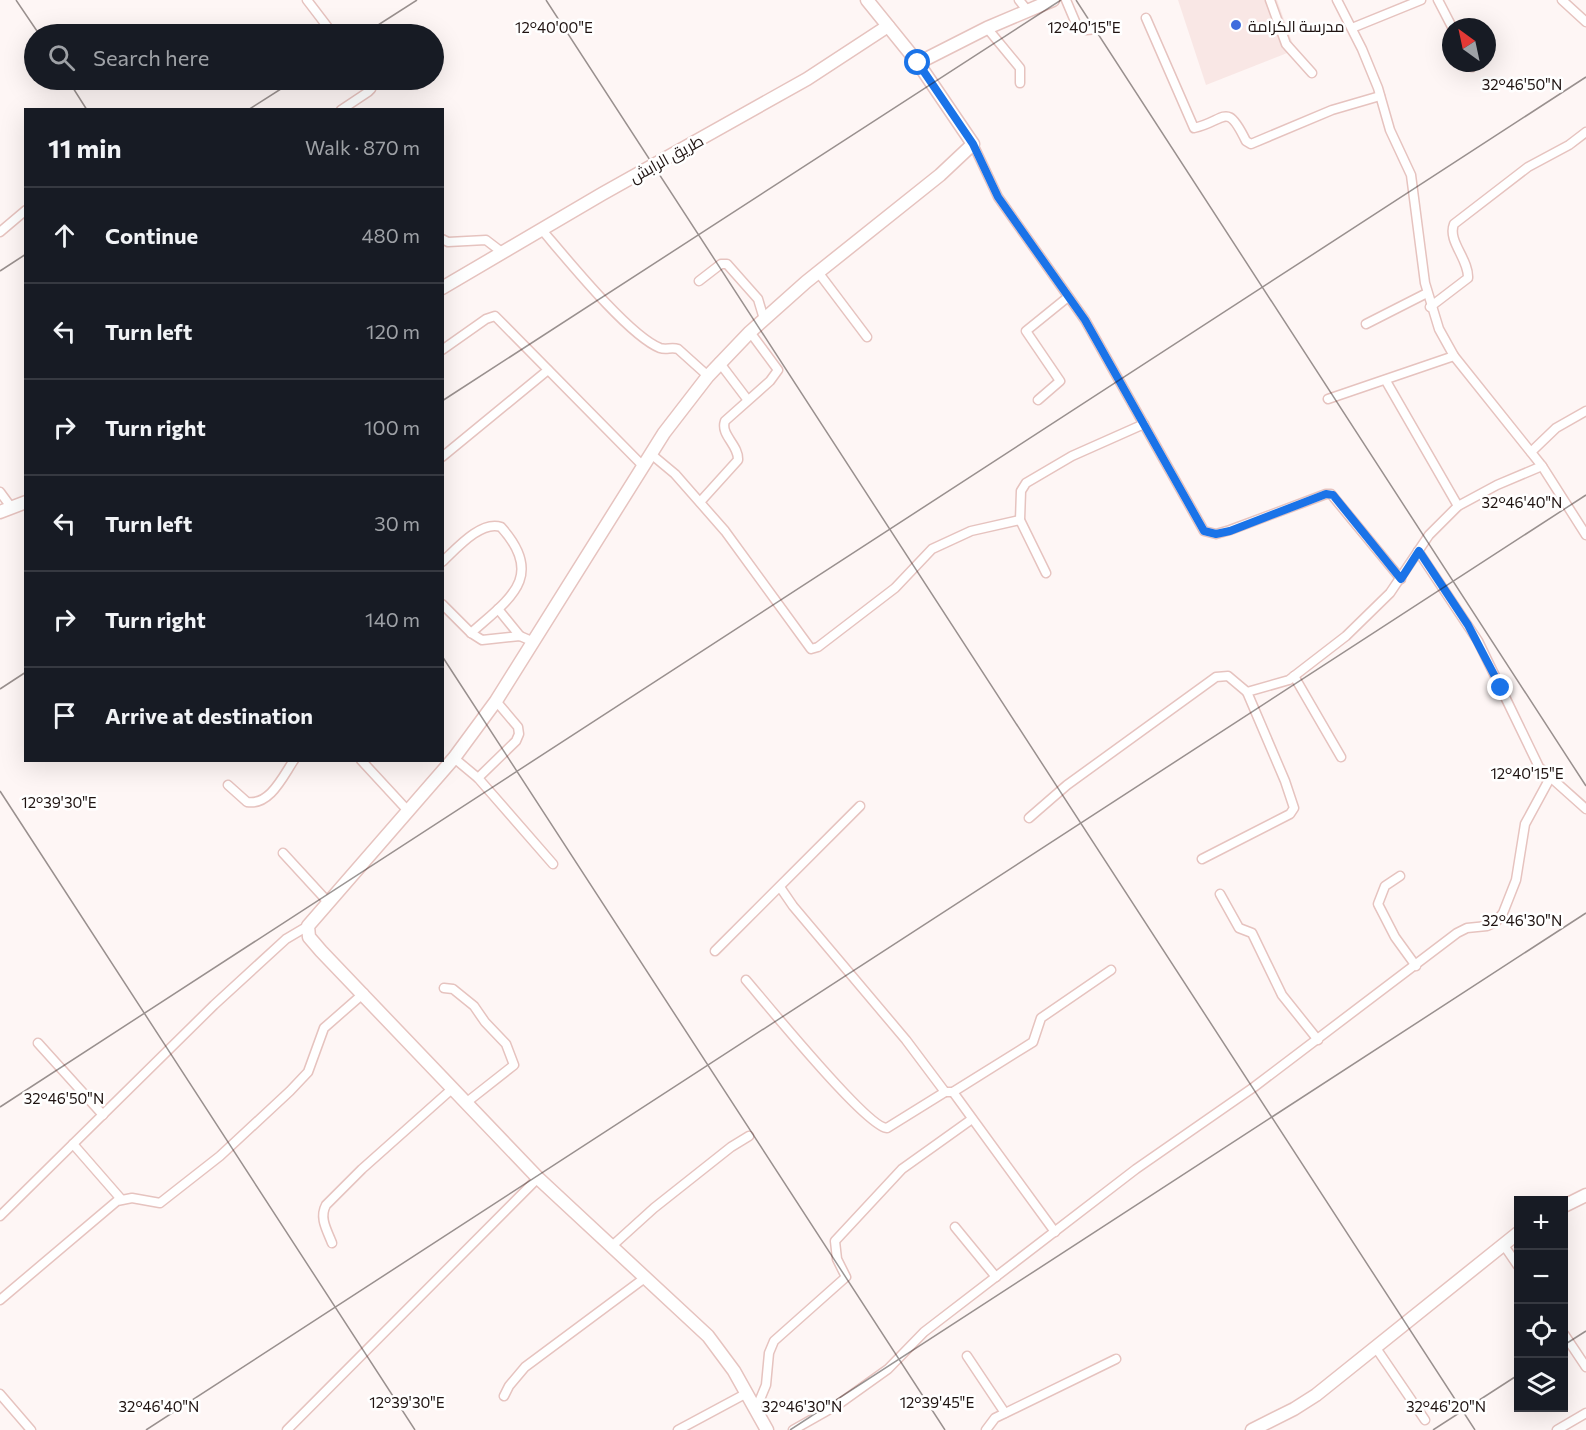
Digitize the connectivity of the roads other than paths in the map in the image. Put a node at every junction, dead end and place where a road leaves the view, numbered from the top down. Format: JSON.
{"nodes":[{"id":1,"x":308,"y":0,"type":"edge"},
{"id":2,"x":867,"y":0,"type":"edge"},
{"id":3,"x":1053,"y":0,"type":"edge"},
{"id":4,"x":1066,"y":0,"type":"edge"},
{"id":5,"x":1270,"y":0,"type":"edge"},
{"id":6,"x":1337,"y":0,"type":"edge"},
{"id":7,"x":1422,"y":0,"type":"edge"},
{"id":8,"x":1438,"y":0,"type":"edge"},
{"id":9,"x":1562,"y":0,"type":"edge"},
{"id":10,"x":1023,"y":5,"type":"edge"},
{"id":11,"x":1146,"y":18,"type":"dead end"},
{"id":12,"x":1447,"y":18,"type":"edge"},
{"id":13,"x":1586,"y":22,"type":"edge"},
{"id":14,"x":326,"y":24,"type":"edge"},
{"id":15,"x":888,"y":26,"type":"junction"},
{"id":16,"x":987,"y":28,"type":"junction"},
{"id":17,"x":1352,"y":28,"type":"junction"},
{"id":18,"x":1098,"y":29,"type":"dead end"},
{"id":19,"x":918,"y":63,"type":"junction"},
{"id":20,"x":1312,"y":73,"type":"dead end"},
{"id":21,"x":1020,"y":83,"type":"dead end"},
{"id":22,"x":369,"y":90,"type":"edge"},
{"id":23,"x":1380,"y":96,"type":"junction"},
{"id":24,"x":344,"y":108,"type":"edge"},
{"id":25,"x":1586,"y":132,"type":"edge"},
{"id":26,"x":973,"y":144,"type":"junction"},
{"id":27,"x":24,"y":212,"type":"edge"},
{"id":28,"x":542,"y":230,"type":"junction"},
{"id":29,"x":0,"y":232,"type":"edge"},
{"id":30,"x":444,"y":240,"type":"edge"},
{"id":31,"x":503,"y":254,"type":"junction"},
{"id":32,"x":818,"y":272,"type":"junction"},
{"id":33,"x":699,"y":281,"type":"dead end"},
{"id":34,"x":444,"y":287,"type":"edge"},
{"id":35,"x":1427,"y":293,"type":"junction"},
{"id":36,"x":1068,"y":297,"type":"junction"},
{"id":37,"x":1430,"y":307,"type":"junction"},
{"id":38,"x":764,"y":320,"type":"junction"},
{"id":39,"x":1366,"y":324,"type":"dead end"},
{"id":40,"x":750,"y":332,"type":"junction"},
{"id":41,"x":867,"y":337,"type":"dead end"},
{"id":42,"x":444,"y":349,"type":"edge"},
{"id":43,"x":1454,"y":356,"type":"junction"},
{"id":44,"x":719,"y":362,"type":"junction"},
{"id":45,"x":548,"y":370,"type":"junction"},
{"id":46,"x":708,"y":376,"type":"junction"},
{"id":47,"x":1386,"y":381,"type":"junction"},
{"id":48,"x":747,"y":399,"type":"junction"},
{"id":49,"x":1328,"y":399,"type":"dead end"},
{"id":50,"x":1038,"y":400,"type":"dead end"},
{"id":51,"x":1586,"y":411,"type":"edge"},
{"id":52,"x":1144,"y":424,"type":"junction"},
{"id":53,"x":1531,"y":452,"type":"junction"},
{"id":54,"x":651,"y":454,"type":"junction"},
{"id":55,"x":444,"y":455,"type":"edge"},
{"id":56,"x":644,"y":466,"type":"junction"},
{"id":57,"x":1542,"y":466,"type":"junction"},
{"id":58,"x":0,"y":492,"type":"edge"},
{"id":59,"x":700,"y":502,"type":"junction"},
{"id":60,"x":24,"y":503,"type":"edge"},
{"id":61,"x":1458,"y":507,"type":"junction"},
{"id":62,"x":5,"y":510,"type":"edge"},
{"id":63,"x":1020,"y":520,"type":"junction"},
{"id":64,"x":1586,"y":536,"type":"edge"},
{"id":65,"x":1419,"y":551,"type":"junction"},
{"id":66,"x":444,"y":560,"type":"edge"},
{"id":67,"x":1047,"y":573,"type":"dead end"},
{"id":68,"x":1401,"y":579,"type":"junction"},
{"id":69,"x":444,"y":606,"type":"edge"},
{"id":70,"x":498,"y":609,"type":"junction"},
{"id":71,"x":471,"y":633,"type":"junction"},
{"id":72,"x":520,"y":636,"type":"junction"},
{"id":73,"x":534,"y":642,"type":"junction"},
{"id":74,"x":1294,"y":676,"type":"junction"},
{"id":75,"x":1247,"y":692,"type":"junction"},
{"id":76,"x":496,"y":701,"type":"junction"},
{"id":77,"x":1341,"y":757,"type":"dead end"},
{"id":78,"x":454,"y":758,"type":"junction"},
{"id":79,"x":293,"y":762,"type":"edge"},
{"id":80,"x":363,"y":762,"type":"edge"},
{"id":81,"x":478,"y":778,"type":"junction"},
{"id":82,"x":1550,"y":778,"type":"junction"},
{"id":83,"x":228,"y":786,"type":"dead end"},
{"id":84,"x":860,"y":806,"type":"dead end"},
{"id":85,"x":1586,"y":809,"type":"edge"},
{"id":86,"x":409,"y":812,"type":"junction"},
{"id":87,"x":1029,"y":818,"type":"dead end"},
{"id":88,"x":283,"y":853,"type":"dead end"},
{"id":89,"x":1202,"y":859,"type":"dead end"},
{"id":90,"x":553,"y":864,"type":"dead end"},
{"id":91,"x":1400,"y":876,"type":"dead end"},
{"id":92,"x":780,"y":887,"type":"junction"},
{"id":93,"x":1220,"y":894,"type":"dead end"},
{"id":94,"x":328,"y":902,"type":"junction"},
{"id":95,"x":308,"y":926,"type":"junction"},
{"id":96,"x":715,"y":951,"type":"dead end"},
{"id":97,"x":1416,"y":966,"type":"junction"},
{"id":98,"x":1111,"y":970,"type":"dead end"},
{"id":99,"x":746,"y":980,"type":"dead end"},
{"id":100,"x":444,"y":988,"type":"dead end"},
{"id":101,"x":363,"y":993,"type":"junction"},
{"id":102,"x":1318,"y":1040,"type":"junction"},
{"id":103,"x":38,"y":1043,"type":"dead end"},
{"id":104,"x":453,"y":1088,"type":"junction"},
{"id":105,"x":949,"y":1092,"type":"junction"},
{"id":106,"x":467,"y":1102,"type":"junction"},
{"id":107,"x":103,"y":1115,"type":"junction"},
{"id":108,"x":972,"y":1119,"type":"junction"},
{"id":109,"x":749,"y":1136,"type":"dead end"},
{"id":110,"x":73,"y":1144,"type":"junction"},
{"id":111,"x":538,"y":1178,"type":"junction"},
{"id":112,"x":1586,"y":1195,"type":"edge"},
{"id":113,"x":121,"y":1199,"type":"junction"},
{"id":114,"x":1568,"y":1204,"type":"edge"},
{"id":115,"x":0,"y":1216,"type":"edge"},
{"id":116,"x":956,"y":1227,"type":"dead end"},
{"id":117,"x":1055,"y":1232,"type":"junction"},
{"id":118,"x":1514,"y":1236,"type":"edge"},
{"id":119,"x":332,"y":1243,"type":"dead end"},
{"id":120,"x":1503,"y":1244,"type":"junction"},
{"id":121,"x":612,"y":1246,"type":"junction"},
{"id":122,"x":1514,"y":1260,"type":"edge"},
{"id":123,"x":645,"y":1276,"type":"junction"},
{"id":124,"x":996,"y":1277,"type":"junction"},
{"id":125,"x":0,"y":1300,"type":"edge"},
{"id":126,"x":1568,"y":1341,"type":"edge"},
{"id":127,"x":1376,"y":1348,"type":"junction"},
{"id":128,"x":967,"y":1356,"type":"dead end"},
{"id":129,"x":1116,"y":1359,"type":"dead end"},
{"id":130,"x":1586,"y":1367,"type":"edge"},
{"id":131,"x":747,"y":1393,"type":"junction"},
{"id":132,"x":0,"y":1394,"type":"edge"},
{"id":133,"x":504,"y":1396,"type":"dead end"},
{"id":134,"x":756,"y":1409,"type":"junction"},
{"id":135,"x":1005,"y":1413,"type":"junction"},
{"id":136,"x":1586,"y":1413,"type":"edge"},
{"id":137,"x":1425,"y":1420,"type":"dead end"},
{"id":138,"x":31,"y":1430,"type":"edge"},
{"id":139,"x":287,"y":1430,"type":"edge"},
{"id":140,"x":678,"y":1430,"type":"edge"},
{"id":141,"x":767,"y":1430,"type":"edge"},
{"id":142,"x":793,"y":1430,"type":"edge"},
{"id":143,"x":986,"y":1430,"type":"edge"},
{"id":144,"x":1252,"y":1430,"type":"edge"},
{"id":145,"x":1557,"y":1430,"type":"edge"}],
"edges":[{"from":1,"to":14,"type":"street"},
{"from":2,"to":15,"type":"street"},
{"from":3,"to":10,"type":"street"},
{"from":4,"to":18,"type":"street"},
{"from":5,"to":20,"type":"street"},
{"from":6,"to":17,"type":"street"},
{"from":7,"to":17,"type":"street"},
{"from":8,"to":12,"type":"street"},
{"from":9,"to":13,"type":"street"},
{"from":10,"to":16,"type":"street"},
{"from":11,"to":23,"type":"street"},
{"from":15,"to":19,"type":"street"},
{"from":15,"to":28,"type":"street","name":"طريق الرابش"},
{"from":16,"to":19,"type":"street"},
{"from":16,"to":21,"type":"street"},
{"from":17,"to":23,"type":"street"},
{"from":19,"to":26,"type":"street"},
{"from":22,"to":24,"type":"street"},
{"from":23,"to":35,"type":"street"},
{"from":25,"to":37,"type":"street"},
{"from":26,"to":32,"type":"street"},
{"from":26,"to":36,"type":"street"},
{"from":27,"to":29,"type":"street"},
{"from":28,"to":31,"type":"street","name":"طريق الرابش"},
{"from":28,"to":46,"type":"street"},
{"from":30,"to":31,"type":"street"},
{"from":31,"to":34,"type":"street","name":"طريق الرابش"},
{"from":32,"to":38,"type":"street"},
{"from":32,"to":41,"type":"street"},
{"from":33,"to":38,"type":"street"},
{"from":35,"to":37,"type":"street"},
{"from":35,"to":39,"type":"street"},
{"from":36,"to":50,"type":"street"},
{"from":36,"to":52,"type":"street"},
{"from":37,"to":43,"type":"street"},
{"from":38,"to":40,"type":"street"},
{"from":40,"to":44,"type":"street"},
{"from":40,"to":48,"type":"street"},
{"from":42,"to":45,"type":"street"},
{"from":43,"to":47,"type":"street"},
{"from":43,"to":53,"type":"street"},
{"from":44,"to":46,"type":"street"},
{"from":44,"to":48,"type":"street"},
{"from":45,"to":55,"type":"street"},
{"from":45,"to":56,"type":"street"},
{"from":46,"to":54,"type":"street"},
{"from":47,"to":49,"type":"street"},
{"from":47,"to":61,"type":"street"},
{"from":48,"to":59,"type":"street"},
{"from":51,"to":53,"type":"street"},
{"from":52,"to":63,"type":"street"},
{"from":52,"to":68,"type":"street"},
{"from":53,"to":57,"type":"street"},
{"from":54,"to":56,"type":"street"},
{"from":54,"to":59,"type":"street"},
{"from":56,"to":73,"type":"street"},
{"from":57,"to":61,"type":"street"},
{"from":57,"to":64,"type":"street"},
{"from":58,"to":62,"type":"street"},
{"from":59,"to":63,"type":"street"},
{"from":60,"to":62,"type":"street"},
{"from":61,"to":65,"type":"street"},
{"from":63,"to":67,"type":"street"},
{"from":65,"to":68,"type":"street"},
{"from":65,"to":82,"type":"street"},
{"from":66,"to":70,"type":"street"},
{"from":68,"to":74,"type":"street"},
{"from":69,"to":71,"type":"street"},
{"from":70,"to":71,"type":"street"},
{"from":70,"to":72,"type":"street"},
{"from":71,"to":72,"type":"street"},
{"from":72,"to":73,"type":"street"},
{"from":73,"to":76,"type":"street"},
{"from":74,"to":75,"type":"street"},
{"from":74,"to":77,"type":"street"},
{"from":75,"to":87,"type":"street"},
{"from":75,"to":89,"type":"street"},
{"from":76,"to":78,"type":"street"},
{"from":76,"to":81,"type":"street"},
{"from":78,"to":81,"type":"street"},
{"from":78,"to":86,"type":"street"},
{"from":79,"to":83,"type":"street"},
{"from":80,"to":86,"type":"street"},
{"from":81,"to":90,"type":"street"},
{"from":82,"to":85,"type":"street"},
{"from":82,"to":97,"type":"street"},
{"from":84,"to":92,"type":"street"},
{"from":86,"to":94,"type":"street"},
{"from":88,"to":94,"type":"street"},
{"from":91,"to":97,"type":"street"},
{"from":92,"to":96,"type":"street"},
{"from":92,"to":105,"type":"street"},
{"from":93,"to":102,"type":"street"},
{"from":94,"to":95,"type":"street"},
{"from":95,"to":101,"type":"street"},
{"from":95,"to":107,"type":"street"},
{"from":97,"to":102,"type":"street"},
{"from":98,"to":105,"type":"street"},
{"from":99,"to":105,"type":"street"},
{"from":100,"to":106,"type":"street"},
{"from":101,"to":104,"type":"street"},
{"from":101,"to":113,"type":"street"},
{"from":102,"to":117,"type":"street"},
{"from":103,"to":107,"type":"street"},
{"from":104,"to":106,"type":"street"},
{"from":104,"to":119,"type":"street"},
{"from":105,"to":108,"type":"street"},
{"from":106,"to":111,"type":"street"},
{"from":107,"to":110,"type":"street"},
{"from":108,"to":117,"type":"street"},
{"from":108,"to":134,"type":"street"},
{"from":109,"to":121,"type":"street"},
{"from":110,"to":113,"type":"street"},
{"from":110,"to":115,"type":"street"},
{"from":111,"to":121,"type":"street"},
{"from":111,"to":139,"type":"street"},
{"from":112,"to":114,"type":"street"},
{"from":113,"to":125,"type":"street"},
{"from":116,"to":124,"type":"street"},
{"from":117,"to":124,"type":"street"},
{"from":118,"to":120,"type":"street"},
{"from":120,"to":122,"type":"street"},
{"from":120,"to":127,"type":"street"},
{"from":121,"to":123,"type":"street"},
{"from":123,"to":131,"type":"street"},
{"from":123,"to":133,"type":"street"},
{"from":124,"to":142,"type":"street"},
{"from":126,"to":130,"type":"street"},
{"from":127,"to":137,"type":"street"},
{"from":127,"to":144,"type":"street"},
{"from":128,"to":135,"type":"street"},
{"from":129,"to":135,"type":"street"},
{"from":131,"to":134,"type":"street"},
{"from":131,"to":140,"type":"street"},
{"from":132,"to":138,"type":"street"},
{"from":134,"to":141,"type":"street"},
{"from":135,"to":143,"type":"street"},
{"from":136,"to":145,"type":"street"}]}
